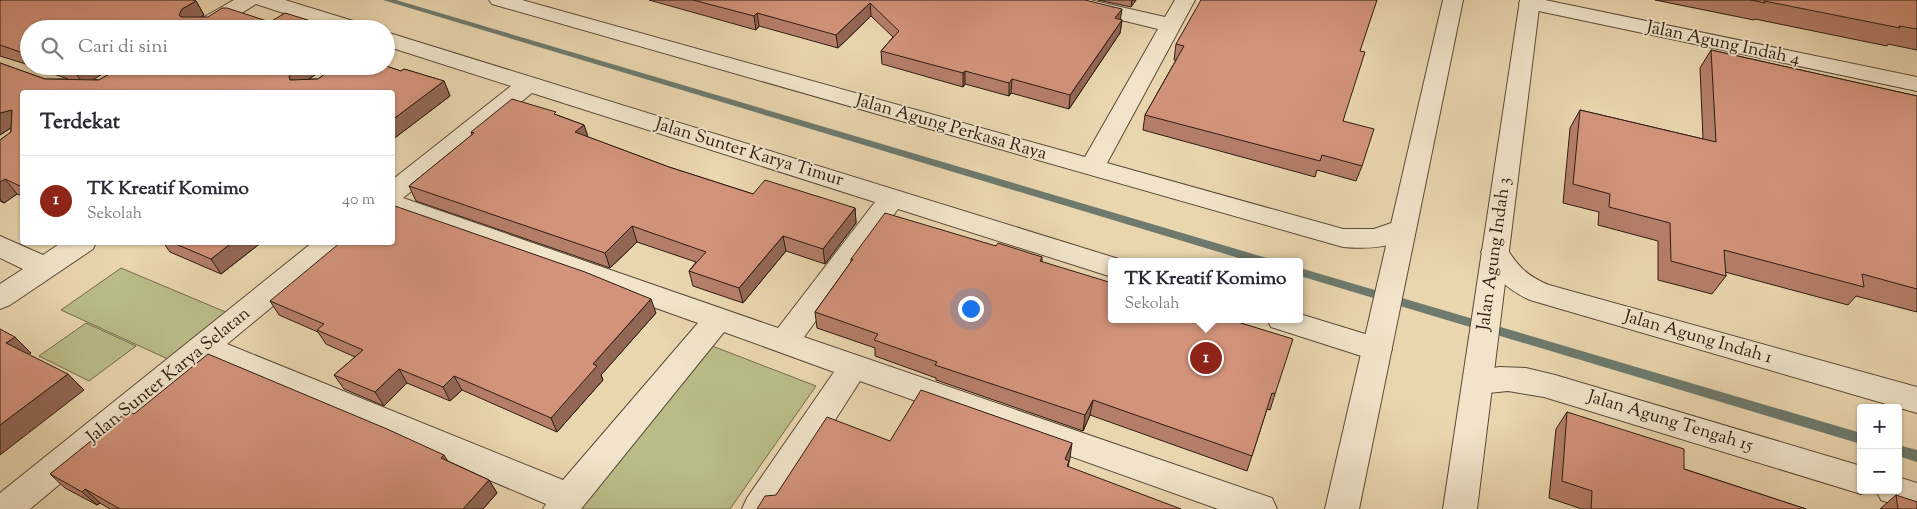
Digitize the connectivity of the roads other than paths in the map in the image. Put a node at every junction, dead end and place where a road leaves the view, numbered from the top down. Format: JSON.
{"nodes":[{"id":1,"x":249,"y":0,"type":"edge"},
{"id":2,"x":264,"y":0,"type":"edge"},
{"id":3,"x":1062,"y":0,"type":"edge"},
{"id":4,"x":1185,"y":0,"type":"edge"},
{"id":5,"x":1453,"y":0,"type":"edge"},
{"id":6,"x":510,"y":1,"type":"edge"},
{"id":7,"x":1530,"y":2,"type":"edge"},
{"id":8,"x":215,"y":20,"type":"edge"},
{"id":9,"x":326,"y":20,"type":"edge"},
{"id":10,"x":1171,"y":25,"type":"junction"},
{"id":11,"x":395,"y":42,"type":"edge"},
{"id":12,"x":528,"y":84,"type":"junction"},
{"id":13,"x":1917,"y":84,"type":"edge"},
{"id":14,"x":1092,"y":167,"type":"junction"},
{"id":15,"x":395,"y":192,"type":"edge"},
{"id":16,"x":892,"y":198,"type":"junction"},
{"id":17,"x":395,"y":205,"type":"edge"},
{"id":18,"x":1403,"y":228,"type":"junction"},
{"id":19,"x":79,"y":245,"type":"edge"},
{"id":20,"x":328,"y":245,"type":"edge"},
{"id":21,"x":0,"y":246,"type":"edge"},
{"id":22,"x":1495,"y":252,"type":"junction"},
{"id":23,"x":1108,"y":266,"type":"edge"},
{"id":24,"x":45,"y":268,"type":"junction"},
{"id":25,"x":0,"y":298,"type":"edge"},
{"id":26,"x":718,"y":319,"type":"junction"},
{"id":27,"x":1303,"y":323,"type":"edge"},
{"id":28,"x":1380,"y":335,"type":"junction"},
{"id":29,"x":784,"y":342,"type":"junction"},
{"id":30,"x":204,"y":347,"type":"junction"},
{"id":31,"x":854,"y":366,"type":"junction"},
{"id":32,"x":1478,"y":382,"type":"junction"},
{"id":33,"x":1917,"y":400,"type":"edge"},
{"id":34,"x":1857,"y":479,"type":"edge"},
{"id":35,"x":1902,"y":493,"type":"edge"},
{"id":36,"x":1917,"y":498,"type":"edge"},
{"id":37,"x":565,"y":504,"type":"edge"},
{"id":38,"x":5,"y":509,"type":"edge"},
{"id":39,"x":759,"y":509,"type":"edge"},
{"id":40,"x":1260,"y":509,"type":"edge"},
{"id":41,"x":1342,"y":509,"type":"edge"},
{"id":42,"x":1460,"y":509,"type":"edge"}],
"edges":[{"from":1,"to":8,"type":"street"},
{"from":2,"to":9,"type":"street"},
{"from":3,"to":10,"type":"street"},
{"from":4,"to":10,"type":"street"},
{"from":5,"to":18,"type":"street"},
{"from":6,"to":14,"type":"street","name":"Jalan Agung Perkasa Raya"},
{"from":7,"to":13,"type":"street","name":"Jalan Agung Indah 4"},
{"from":7,"to":22,"type":"street","name":"Jalan Agung Indah 3"},
{"from":10,"to":14,"type":"street"},
{"from":11,"to":12,"type":"street","name":"Jalan Sunter Karya Timur"},
{"from":12,"to":15,"type":"street"},
{"from":12,"to":16,"type":"street","name":"Jalan Sunter Karya Timur"},
{"from":14,"to":18,"type":"street","name":"Jalan Agung Perkasa Raya"},
{"from":16,"to":23,"type":"street","name":"Jalan Sunter Karya Timur"},
{"from":16,"to":29,"type":"street"},
{"from":17,"to":26,"type":"street"},
{"from":18,"to":28,"type":"street"},
{"from":19,"to":24,"type":"street"},
{"from":20,"to":30,"type":"street","name":"Jalan Sunter Karya Selatan"},
{"from":21,"to":24,"type":"street"},
{"from":22,"to":32,"type":"street","name":"Jalan Agung Indah 3"},
{"from":22,"to":33,"type":"street","name":"Jalan Agung Indah 1"},
{"from":24,"to":25,"type":"street"},
{"from":26,"to":29,"type":"street"},
{"from":26,"to":37,"type":"street"},
{"from":27,"to":28,"type":"street"},
{"from":28,"to":41,"type":"street"},
{"from":29,"to":31,"type":"street"},
{"from":30,"to":37,"type":"street"},
{"from":30,"to":38,"type":"street","name":"Jalan Sunter Karya Selatan"},
{"from":31,"to":39,"type":"street"},
{"from":31,"to":40,"type":"street"},
{"from":32,"to":34,"type":"street","name":"Jalan Agung Tengah 15"},
{"from":32,"to":42,"type":"street","name":"Jalan Agung Indah 3"},
{"from":35,"to":36,"type":"street"}]}
